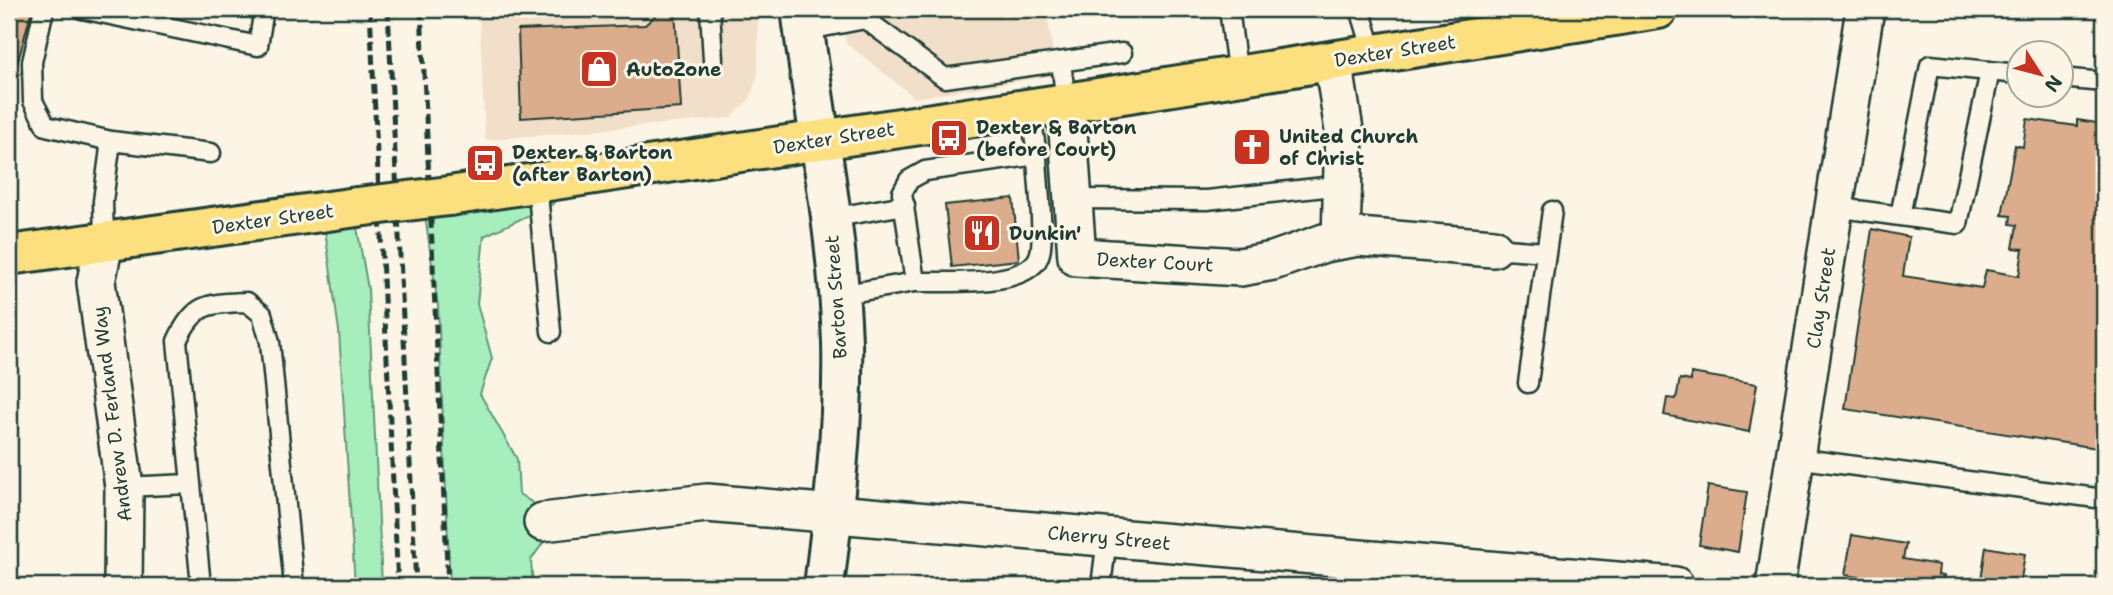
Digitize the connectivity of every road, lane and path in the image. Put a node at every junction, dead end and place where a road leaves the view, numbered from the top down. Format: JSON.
{"nodes":[{"id":1,"x":44,"y":9,"type":"edge"},
{"id":2,"x":82,"y":9,"type":"edge"},
{"id":3,"x":264,"y":9,"type":"edge"},
{"id":4,"x":710,"y":9,"type":"edge"},
{"id":5,"x":1228,"y":9,"type":"edge"},
{"id":6,"x":1360,"y":9,"type":"edge"},
{"id":7,"x":1658,"y":9,"type":"edge"},
{"id":8,"x":1865,"y":9,"type":"edge"},
{"id":9,"x":1615,"y":12,"type":"edge"},
{"id":10,"x":865,"y":14,"type":"edge"},
{"id":11,"x":802,"y":20,"type":"edge"},
{"id":12,"x":1122,"y":53,"type":"dead end"},
{"id":13,"x":1374,"y":55,"type":"junction"},
{"id":14,"x":713,"y":60,"type":"dead end"},
{"id":15,"x":1333,"y":61,"type":"junction"},
{"id":16,"x":1061,"y":62,"type":"junction"},
{"id":17,"x":1990,"y":71,"type":"junction"},
{"id":18,"x":2004,"y":72,"type":"edge"},
{"id":19,"x":1238,"y":76,"type":"junction"},
{"id":20,"x":2074,"y":79,"type":"edge"},
{"id":21,"x":2104,"y":82,"type":"edge"},
{"id":22,"x":1048,"y":106,"type":"junction"},
{"id":23,"x":819,"y":140,"type":"junction"},
{"id":24,"x":111,"y":141,"type":"junction"},
{"id":25,"x":211,"y":153,"type":"dead end"},
{"id":26,"x":1037,"y":155,"type":"junction"},
{"id":27,"x":537,"y":183,"type":"junction"},
{"id":28,"x":1343,"y":185,"type":"junction"},
{"id":29,"x":1074,"y":199,"type":"junction"},
{"id":30,"x":905,"y":205,"type":"junction"},
{"id":31,"x":1835,"y":207,"type":"junction"},
{"id":32,"x":1552,"y":211,"type":"dead end"},
{"id":33,"x":1900,"y":216,"type":"junction"},
{"id":34,"x":830,"y":218,"type":"junction"},
{"id":35,"x":1341,"y":239,"type":"junction"},
{"id":36,"x":104,"y":243,"type":"junction"},
{"id":37,"x":1493,"y":248,"type":"joint"},
{"id":38,"x":1545,"y":252,"type":"junction"},
{"id":39,"x":9,"y":256,"type":"edge"},
{"id":40,"x":915,"y":282,"type":"junction"},
{"id":41,"x":839,"y":295,"type":"junction"},
{"id":42,"x":551,"y":332,"type":"dead end"},
{"id":43,"x":1528,"y":383,"type":"dead end"},
{"id":44,"x":1795,"y":458,"type":"junction"},
{"id":45,"x":188,"y":484,"type":"junction"},
{"id":46,"x":124,"y":486,"type":"junction"},
{"id":47,"x":2104,"y":499,"type":"edge"},
{"id":48,"x":833,"y":512,"type":"junction"},
{"id":49,"x":543,"y":522,"type":"dead end"},
{"id":50,"x":1107,"y":538,"type":"junction"},
{"id":51,"x":1527,"y":580,"type":"edge"},
{"id":52,"x":123,"y":586,"type":"edge"},
{"id":53,"x":201,"y":586,"type":"edge"},
{"id":54,"x":294,"y":586,"type":"edge"},
{"id":55,"x":824,"y":586,"type":"edge"},
{"id":56,"x":1101,"y":586,"type":"edge"},
{"id":57,"x":1675,"y":586,"type":"edge"},
{"id":58,"x":1775,"y":586,"type":"edge"}],
"edges":[{"from":1,"to":24,"type":"lane"},
{"from":2,"to":3,"type":"lane"},
{"from":4,"to":14,"type":"lane"},
{"from":5,"to":19,"type":"lane"},
{"from":6,"to":13,"type":"lane"},
{"from":7,"to":9,"type":"main road","name":"Dexter Street"},
{"from":8,"to":31,"type":"street","name":"Clay Street"},
{"from":9,"to":13,"type":"main road","name":"Dexter Street"},
{"from":10,"to":11,"type":"lane"},
{"from":10,"to":16,"type":"lane"},
{"from":11,"to":23,"type":"main road","name":"Barton Street"},
{"from":12,"to":16,"type":"lane"},
{"from":13,"to":15,"type":"main road","name":"Dexter Street"},
{"from":15,"to":19,"type":"main road","name":"Dexter Street"},
{"from":15,"to":28,"type":"street"},
{"from":16,"to":22,"type":"lane"},
{"from":17,"to":18,"type":"lane"},
{"from":17,"to":33,"type":"lane"},
{"from":17,"to":33,"type":"lane"},
{"from":19,"to":22,"type":"main road","name":"Dexter Street"},
{"from":20,"to":21,"type":"lane"},
{"from":22,"to":23,"type":"main road","name":"Dexter Street"},
{"from":22,"to":26,"type":"lane"},
{"from":22,"to":29,"type":"street","name":"Dexter Court"},
{"from":23,"to":27,"type":"main road","name":"Dexter Street"},
{"from":23,"to":34,"type":"main road","name":"Barton Street"},
{"from":24,"to":25,"type":"lane"},
{"from":24,"to":36,"type":"lane"},
{"from":26,"to":30,"type":"lane"},
{"from":26,"to":40,"type":"lane"},
{"from":27,"to":36,"type":"main road","name":"Dexter Street","bridge":true},
{"from":27,"to":42,"type":"lane"},
{"from":28,"to":29,"type":"lane"},
{"from":28,"to":35,"type":"street"},
{"from":29,"to":35,"type":"street","name":"Dexter Court"},
{"from":30,"to":34,"type":"lane"},
{"from":30,"to":40,"type":"lane"},
{"from":31,"to":33,"type":"lane"},
{"from":31,"to":44,"type":"street","name":"Clay Street"},
{"from":32,"to":38,"type":"lane"},
{"from":34,"to":41,"type":"main road","name":"Barton Street"},
{"from":35,"to":37,"type":"street","name":"Dexter Court"},
{"from":36,"to":39,"type":"main road","name":"Dexter Street"},
{"from":36,"to":46,"type":"street","name":"Andrew D. Ferland Way"},
{"from":37,"to":38,"type":"lane"},
{"from":38,"to":43,"type":"lane"},
{"from":40,"to":41,"type":"lane"},
{"from":41,"to":48,"type":"main road","name":"Barton Street"},
{"from":44,"to":47,"type":"lane"},
{"from":44,"to":58,"type":"street","name":"Clay Street"},
{"from":45,"to":46,"type":"lane"},
{"from":45,"to":53,"type":"lane"},
{"from":45,"to":54,"type":"lane"},
{"from":46,"to":52,"type":"street","name":"Andrew D. Ferland Way"},
{"from":48,"to":49,"type":"street","name":"Cherry Street"},
{"from":48,"to":50,"type":"street","name":"Cherry Street"},
{"from":48,"to":55,"type":"main road","name":"Barton Street"},
{"from":50,"to":51,"type":"street","name":"Cherry Street"},
{"from":50,"to":56,"type":"lane"},
{"from":51,"to":57,"type":"street","name":"Cherry Street"}]}
